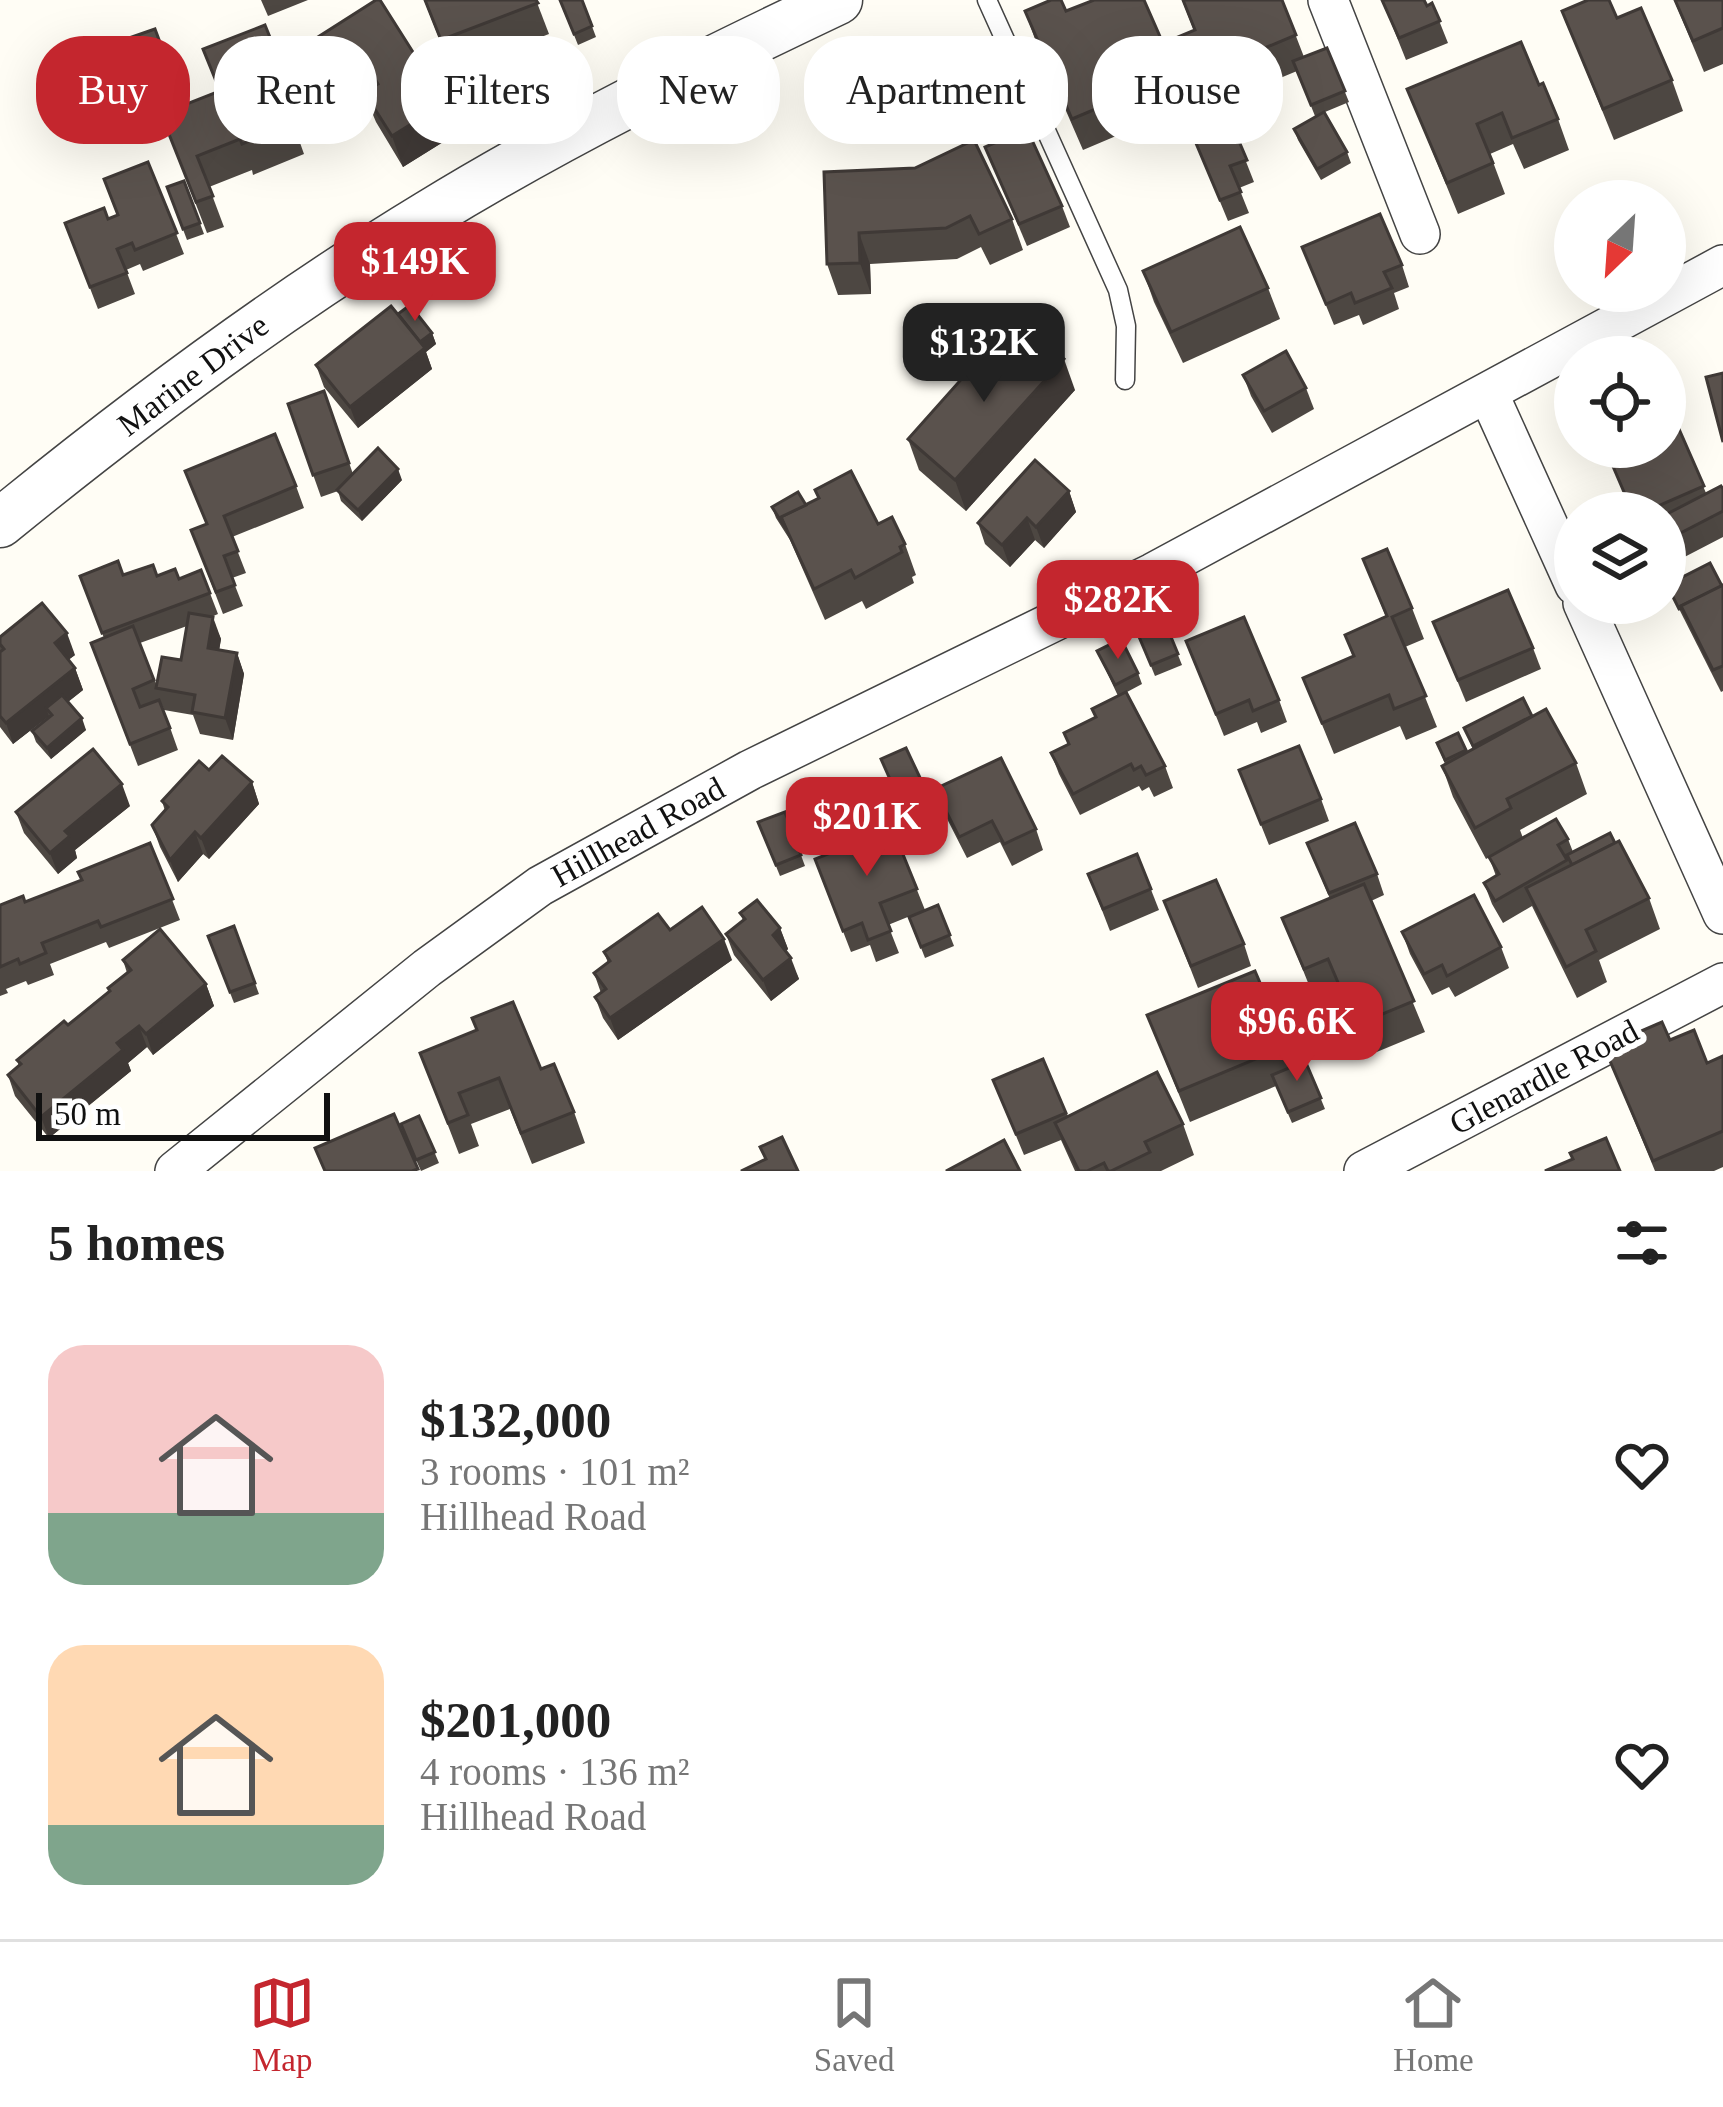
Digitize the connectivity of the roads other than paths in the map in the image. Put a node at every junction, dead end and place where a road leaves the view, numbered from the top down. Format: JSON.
{"nodes":[{"id":1,"x":838,"y":0,"type":"edge"},
{"id":2,"x":987,"y":0,"type":"edge"},
{"id":3,"x":1328,"y":0,"type":"edge"},
{"id":4,"x":1420,"y":234,"type":"dead end"},
{"id":5,"x":1723,"y":266,"type":"edge"},
{"id":6,"x":1125,"y":380,"type":"dead end"},
{"id":7,"x":1488,"y":393,"type":"junction"},
{"id":8,"x":0,"y":523,"type":"edge"},
{"id":9,"x":1554,"y":539,"type":"edge"},
{"id":10,"x":1592,"y":624,"type":"edge"},
{"id":11,"x":1723,"y":914,"type":"edge"},
{"id":12,"x":1723,"y":983,"type":"edge"},
{"id":13,"x":175,"y":1171,"type":"edge"},
{"id":14,"x":1364,"y":1171,"type":"edge"}],
"edges":[{"from":1,"to":8,"type":"street","name":"Marine Drive"},
{"from":2,"to":6,"type":"lane"},
{"from":3,"to":4,"type":"street"},
{"from":5,"to":7,"type":"street","name":"Hillhead Road"},
{"from":7,"to":9,"type":"street"},
{"from":7,"to":13,"type":"street","name":"Hillhead Road"},
{"from":10,"to":11,"type":"street"},
{"from":12,"to":14,"type":"street","name":"Glenardle Road"}]}
